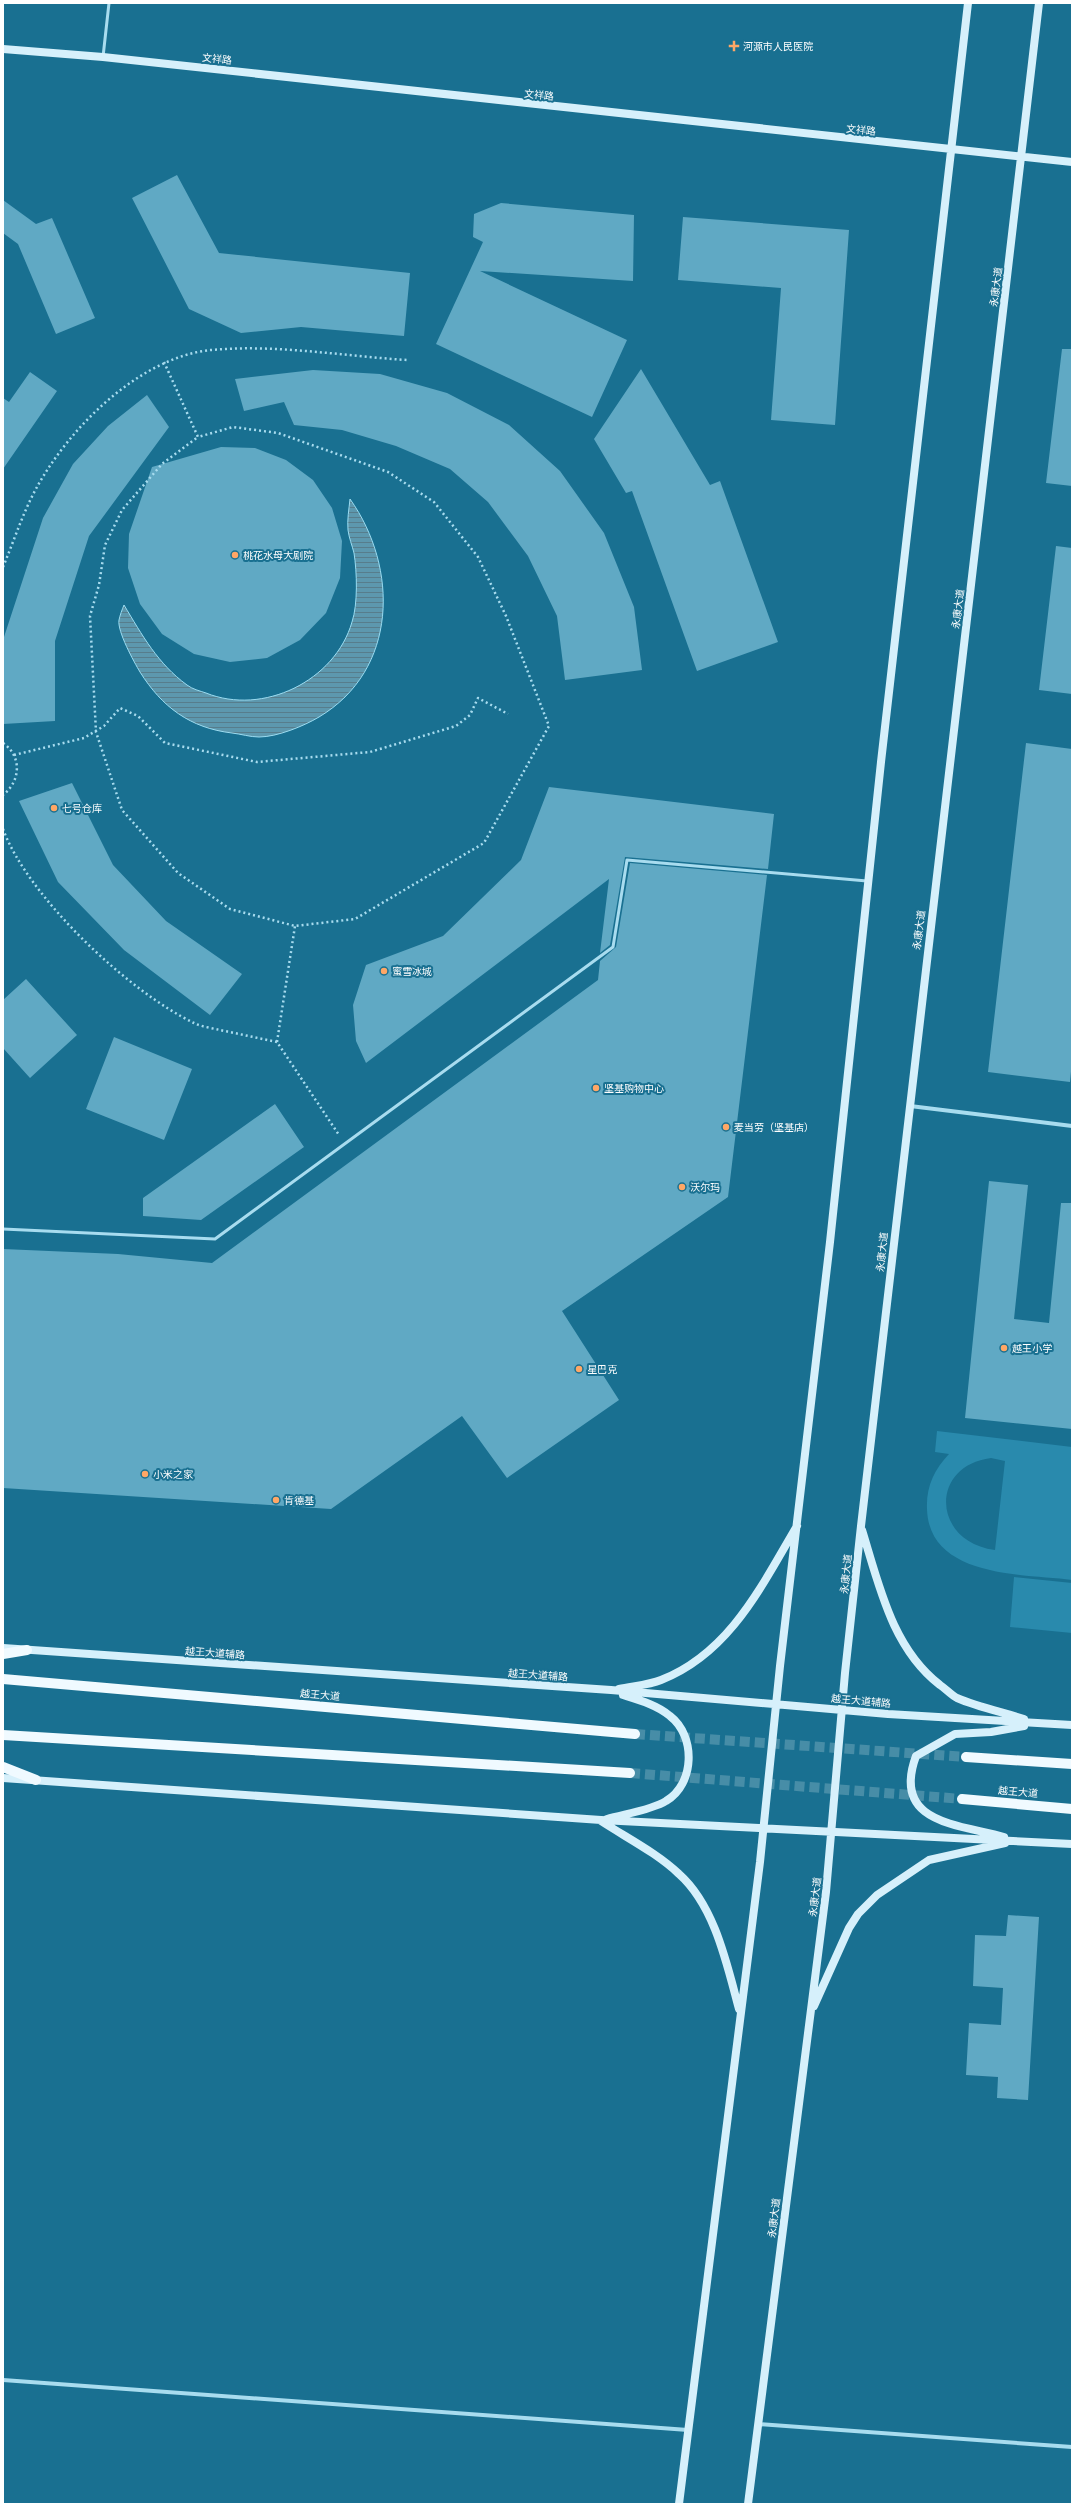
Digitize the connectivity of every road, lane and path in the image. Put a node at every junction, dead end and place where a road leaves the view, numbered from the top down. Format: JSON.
{"nodes":[{"id":1,"x":109,"y":3,"type":"edge"},
{"id":2,"x":968,"y":3,"type":"edge"},
{"id":3,"x":1039,"y":3,"type":"edge"},
{"id":4,"x":3,"y":49,"type":"edge"},
{"id":5,"x":103,"y":57,"type":"junction"},
{"id":6,"x":953,"y":149,"type":"junction"},
{"id":7,"x":1022,"y":157,"type":"junction"},
{"id":8,"x":1072,"y":162,"type":"edge"},
{"id":9,"x":407,"y":360,"type":"dead end"},
{"id":10,"x":164,"y":362,"type":"junction"},
{"id":11,"x":198,"y":437,"type":"junction"},
{"id":12,"x":3,"y":567,"type":"edge"},
{"id":13,"x":508,"y":714,"type":"dead end"},
{"id":14,"x":96,"y":732,"type":"junction"},
{"id":15,"x":3,"y":743,"type":"edge"},
{"id":16,"x":14,"y":755,"type":"junction"},
{"id":17,"x":3,"y":795,"type":"edge"},
{"id":18,"x":3,"y":829,"type":"edge"},
{"id":19,"x":869,"y":881,"type":"junction"},
{"id":20,"x":295,"y":926,"type":"junction"},
{"id":21,"x":277,"y":1042,"type":"junction"},
{"id":22,"x":908,"y":1106,"type":"junction"},
{"id":23,"x":1072,"y":1126,"type":"edge"},
{"id":24,"x":345,"y":1143,"type":"junction"},
{"id":25,"x":3,"y":1229,"type":"edge"},
{"id":26,"x":798,"y":1523,"type":"junction"},
{"id":27,"x":861,"y":1526,"type":"junction"},
{"id":28,"x":3,"y":1648,"type":"edge"},
{"id":29,"x":27,"y":1650,"type":"junction"},
{"id":30,"x":3,"y":1654,"type":"edge"},
{"id":31,"x":3,"y":1680,"type":"edge"},
{"id":32,"x":611,"y":1690,"type":"junction"},
{"id":33,"x":776,"y":1704,"type":"junction"},
{"id":34,"x":841,"y":1710,"type":"junction"},
{"id":35,"x":1036,"y":1723,"type":"junction"},
{"id":36,"x":1072,"y":1725,"type":"edge"},
{"id":37,"x":635,"y":1734,"type":"tunnel mouth"},
{"id":38,"x":3,"y":1735,"type":"edge"},
{"id":39,"x":966,"y":1757,"type":"tunnel mouth"},
{"id":40,"x":1072,"y":1764,"type":"edge"},
{"id":41,"x":3,"y":1767,"type":"edge"},
{"id":42,"x":630,"y":1773,"type":"tunnel mouth"},
{"id":43,"x":3,"y":1778,"type":"edge"},
{"id":44,"x":36,"y":1780,"type":"junction"},
{"id":45,"x":962,"y":1800,"type":"tunnel mouth"},
{"id":46,"x":1072,"y":1809,"type":"edge"},
{"id":47,"x":601,"y":1820,"type":"junction"},
{"id":48,"x":763,"y":1828,"type":"junction"},
{"id":49,"x":831,"y":1832,"type":"junction"},
{"id":50,"x":1016,"y":1840,"type":"junction"},
{"id":51,"x":1072,"y":1844,"type":"edge"},
{"id":52,"x":740,"y":2012,"type":"junction"},
{"id":53,"x":810,"y":2014,"type":"junction"},
{"id":54,"x":3,"y":2380,"type":"edge"},
{"id":55,"x":757,"y":2424,"type":"junction"},
{"id":56,"x":688,"y":2430,"type":"junction"},
{"id":57,"x":1072,"y":2447,"type":"edge"},
{"id":58,"x":679,"y":2504,"type":"edge"},
{"id":59,"x":748,"y":2504,"type":"edge"}],
"edges":[{"from":1,"to":5,"type":"lane"},
{"from":2,"to":6,"type":"main road"},
{"from":3,"to":7,"type":"main road","name":"永康大道"},
{"from":4,"to":5,"type":"main road","name":"文祥路"},
{"from":5,"to":6,"type":"main road","name":"文祥路"},
{"from":6,"to":7,"type":"main road","name":"文祥路"},
{"from":6,"to":19,"type":"main road"},
{"from":7,"to":8,"type":"main road","name":"文祥路"},
{"from":7,"to":22,"type":"main road","name":"永康大道"},
{"from":9,"to":10,"type":"path"},
{"from":10,"to":11,"type":"path"},
{"from":10,"to":12,"type":"path"},
{"from":11,"to":14,"type":"path"},
{"from":11,"to":20,"type":"path"},
{"from":13,"to":14,"type":"path"},
{"from":14,"to":16,"type":"path"},
{"from":14,"to":20,"type":"path"},
{"from":15,"to":16,"type":"path"},
{"from":16,"to":17,"type":"path"},
{"from":18,"to":21,"type":"path"},
{"from":19,"to":24,"type":"lane"},
{"from":19,"to":26,"type":"main road"},
{"from":20,"to":21,"type":"path"},
{"from":21,"to":24,"type":"path"},
{"from":22,"to":23,"type":"street"},
{"from":22,"to":27,"type":"main road","name":"永康大道"},
{"from":24,"to":25,"type":"lane"},
{"from":26,"to":32,"type":"main road"},
{"from":26,"to":33,"type":"main road"},
{"from":27,"to":34,"type":"main road","name":"永康大道"},
{"from":27,"to":35,"type":"main road"},
{"from":28,"to":29,"type":"main road","name":"越王大道辅路"},
{"from":29,"to":30,"type":"main road"},
{"from":29,"to":32,"type":"main road","name":"越王大道辅路"},
{"from":31,"to":37,"type":"main road","name":"越王大道"},
{"from":32,"to":33,"type":"main road","name":"越王大道辅路"},
{"from":32,"to":47,"type":"main road"},
{"from":33,"to":34,"type":"main road","name":"越王大道辅路"},
{"from":33,"to":48,"type":"main road"},
{"from":34,"to":35,"type":"main road","name":"越王大道辅路"},
{"from":34,"to":49,"type":"main road","name":"永康大道"},
{"from":35,"to":36,"type":"main road","name":"越王大道辅路"},
{"from":35,"to":50,"type":"main road"},
{"from":38,"to":42,"type":"main road"},
{"from":39,"to":40,"type":"main road"},
{"from":41,"to":44,"type":"main road"},
{"from":43,"to":44,"type":"main road"},
{"from":44,"to":47,"type":"main road"},
{"from":45,"to":46,"type":"main road","name":"越王大道"},
{"from":47,"to":48,"type":"main road"},
{"from":47,"to":52,"type":"main road"},
{"from":48,"to":49,"type":"main road"},
{"from":48,"to":52,"type":"main road"},
{"from":49,"to":50,"type":"main road"},
{"from":49,"to":53,"type":"main road","name":"永康大道"},
{"from":50,"to":51,"type":"main road"},
{"from":50,"to":53,"type":"main road"},
{"from":52,"to":56,"type":"main road"},
{"from":53,"to":55,"type":"main road","name":"永康大道"},
{"from":54,"to":56,"type":"street"},
{"from":55,"to":57,"type":"street"},
{"from":55,"to":59,"type":"main road","name":"永康大道"},
{"from":56,"to":58,"type":"main road"}]}
